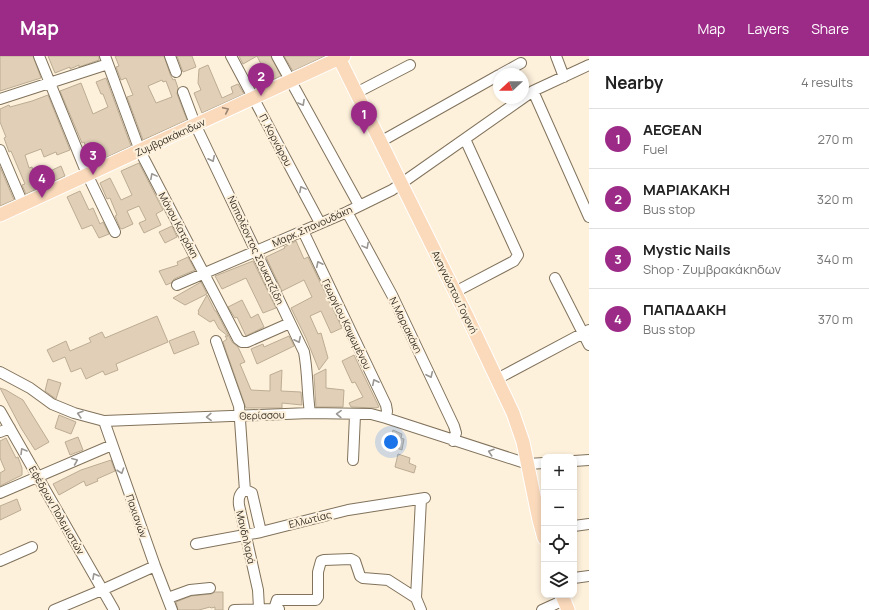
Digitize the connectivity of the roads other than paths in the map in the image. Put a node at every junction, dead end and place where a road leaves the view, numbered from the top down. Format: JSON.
{"nodes":[{"id":1,"x":40,"y":56,"type":"edge"},
{"id":2,"x":170,"y":56,"type":"edge"},
{"id":3,"x":231,"y":56,"type":"edge"},
{"id":4,"x":277,"y":56,"type":"edge"},
{"id":5,"x":556,"y":56,"type":"edge"},
{"id":6,"x":340,"y":57,"type":"edge"},
{"id":7,"x":106,"y":60,"type":"edge"},
{"id":8,"x":521,"y":63,"type":"dead end"},
{"id":9,"x":410,"y":65,"type":"dead end"},
{"id":10,"x":589,"y":65,"type":"edge"},
{"id":11,"x":511,"y":68,"type":"edge"},
{"id":12,"x":176,"y":72,"type":"dead end"},
{"id":13,"x":564,"y":77,"type":"junction"},
{"id":14,"x":493,"y":78,"type":"edge"},
{"id":15,"x":290,"y":81,"type":"junction"},
{"id":16,"x":50,"y":83,"type":"junction"},
{"id":17,"x":183,"y":92,"type":"dead end"},
{"id":18,"x":533,"y":92,"type":"junction"},
{"id":19,"x":356,"y":94,"type":"junction"},
{"id":20,"x":254,"y":98,"type":"junction"},
{"id":21,"x":0,"y":99,"type":"edge"},
{"id":22,"x":195,"y":124,"type":"junction"},
{"id":23,"x":465,"y":139,"type":"junction"},
{"id":24,"x":380,"y":142,"type":"junction"},
{"id":25,"x":0,"y":150,"type":"edge"},
{"id":26,"x":140,"y":151,"type":"junction"},
{"id":27,"x":87,"y":174,"type":"junction"},
{"id":28,"x":401,"y":183,"type":"junction"},
{"id":29,"x":24,"y":204,"type":"junction"},
{"id":30,"x":360,"y":205,"type":"junction"},
{"id":31,"x":347,"y":212,"type":"junction"},
{"id":32,"x":0,"y":214,"type":"edge"},
{"id":33,"x":589,"y":217,"type":"edge"},
{"id":34,"x":320,"y":224,"type":"junction"},
{"id":35,"x":303,"y":231,"type":"junction"},
{"id":36,"x":115,"y":232,"type":"dead end"},
{"id":37,"x":256,"y":251,"type":"junction"},
{"id":38,"x":204,"y":273,"type":"junction"},
{"id":39,"x":555,"y":278,"type":"dead end"},
{"id":40,"x":177,"y":285,"type":"dead end"},
{"id":41,"x":455,"y":292,"type":"junction"},
{"id":42,"x":290,"y":323,"type":"junction"},
{"id":43,"x":586,"y":331,"type":"edge"},
{"id":44,"x":216,"y":341,"type":"dead end"},
{"id":45,"x":589,"y":345,"type":"edge"},
{"id":46,"x":0,"y":372,"type":"edge"},
{"id":47,"x":497,"y":379,"type":"junction"},
{"id":48,"x":0,"y":411,"type":"edge"},
{"id":49,"x":310,"y":413,"type":"junction"},
{"id":50,"x":355,"y":415,"type":"junction"},
{"id":51,"x":240,"y":416,"type":"junction"},
{"id":52,"x":386,"y":418,"type":"junction"},
{"id":53,"x":104,"y":421,"type":"junction"},
{"id":54,"x":10,"y":428,"type":"junction"},
{"id":55,"x":0,"y":432,"type":"edge"},
{"id":56,"x":453,"y":440,"type":"junction"},
{"id":57,"x":112,"y":445,"type":"junction"},
{"id":58,"x":353,"y":460,"type":"dead end"},
{"id":59,"x":589,"y":460,"type":"edge"},
{"id":60,"x":577,"y":461,"type":"edge"},
{"id":61,"x":541,"y":463,"type":"edge"},
{"id":62,"x":528,"y":464,"type":"junction"},
{"id":63,"x":38,"y":476,"type":"junction"},
{"id":64,"x":245,"y":491,"type":"junction"},
{"id":65,"x":0,"y":492,"type":"edge"},
{"id":66,"x":589,"y":524,"type":"edge"},
{"id":67,"x":542,"y":526,"type":"edge"},
{"id":68,"x":577,"y":526,"type":"edge"},
{"id":69,"x":261,"y":532,"type":"junction"},
{"id":70,"x":246,"y":534,"type":"junction"},
{"id":71,"x":196,"y":544,"type":"dead end"},
{"id":72,"x":32,"y":547,"type":"dead end"},
{"id":73,"x":0,"y":561,"type":"edge"},
{"id":74,"x":155,"y":566,"type":"junction"},
{"id":75,"x":589,"y":576,"type":"edge"},
{"id":76,"x":577,"y":578,"type":"edge"},
{"id":77,"x":210,"y":588,"type":"dead end"},
{"id":78,"x":102,"y":590,"type":"junction"},
{"id":79,"x":168,"y":598,"type":"junction"},
{"id":80,"x":416,"y":598,"type":"junction"},
{"id":81,"x":565,"y":602,"type":"edge"},
{"id":82,"x":259,"y":608,"type":"junction"},
{"id":83,"x":277,"y":609,"type":"edge"},
{"id":84,"x":54,"y":610,"type":"edge"},
{"id":85,"x":114,"y":610,"type":"edge"},
{"id":86,"x":172,"y":610,"type":"edge"},
{"id":87,"x":234,"y":610,"type":"edge"},
{"id":88,"x":421,"y":610,"type":"edge"},
{"id":89,"x":542,"y":610,"type":"edge"}],
"edges":[{"from":1,"to":16,"type":"street"},
{"from":2,"to":12,"type":"street"},
{"from":3,"to":20,"type":"street","name":"Π .Κορνάρου"},
{"from":4,"to":15,"type":"street"},
{"from":5,"to":13,"type":"street"},
{"from":6,"to":15,"type":"main road","name":"Ζυμβρακάκηδων"},
{"from":6,"to":19,"type":"main road","name":"Αναγνώστου Γογονή"},
{"from":7,"to":16,"type":"street"},
{"from":7,"to":26,"type":"street","name":"Μάνου Κατράκη"},
{"from":8,"to":11,"type":"street"},
{"from":9,"to":19,"type":"street"},
{"from":10,"to":13,"type":"street","name":"Μαρκ.Σπανουδάκη"},
{"from":13,"to":18,"type":"street","name":"Μαρκ.Σπανουδάκη"},
{"from":14,"to":24,"type":"street"},
{"from":15,"to":20,"type":"main road","name":"Ζυμβρακάκηδων"},
{"from":15,"to":30,"type":"street","one_way":true},
{"from":16,"to":21,"type":"street"},
{"from":16,"to":27,"type":"street"},
{"from":17,"to":22,"type":"street","name":"Ναπολέοντος Σουκατζίδη"},
{"from":18,"to":23,"type":"street","name":"Μαρκ.Σπανουδάκη"},
{"from":18,"to":33,"type":"street"},
{"from":19,"to":24,"type":"main road","name":"Αναγνώστου Γογονή"},
{"from":22,"to":20,"type":"main road","name":"Ζυμβρακάκηδων","one_way":true},
{"from":34,"to":20,"type":"street","name":"Π .Κορνάρου","one_way":true},
{"from":22,"to":26,"type":"main road","name":"Ζυμβρακάκηδων"},
{"from":22,"to":37,"type":"street","name":"Ναπολέοντος Σουκατζίδη","one_way":true},
{"from":23,"to":28,"type":"street","name":"Μαρκ.Σπανουδάκη"},
{"from":23,"to":41,"type":"street"},
{"from":24,"to":28,"type":"main road","name":"Αναγνώστου Γογονή"},
{"from":25,"to":29,"type":"street"},
{"from":26,"to":27,"type":"main road","name":"Ζυμβρακάκηδων"},
{"from":38,"to":26,"type":"street","name":"Μάνου Κατράκη","one_way":true},
{"from":27,"to":29,"type":"main road","name":"Ζυμβρακάκηδων"},
{"from":27,"to":36,"type":"street"},
{"from":28,"to":30,"type":"street","name":"Μαρκ.Σπανουδάκη"},
{"from":28,"to":41,"type":"main road","name":"Αναγνώστου Γογονή"},
{"from":29,"to":32,"type":"main road","name":"Ζυμβρακάκηδων"},
{"from":30,"to":31,"type":"street","name":"Μαρκ.Σπανουδάκη"},
{"from":31,"to":34,"type":"street","name":"Μαρκ.Σπανουδάκη"},
{"from":31,"to":56,"type":"street","name":"Ν.Μαριακάκη","one_way":true},
{"from":34,"to":35,"type":"street","name":"Μαρκ.Σπανουδάκη"},
{"from":35,"to":37,"type":"street","name":"Μαρκ.Σπανουδάκη"},
{"from":52,"to":35,"type":"street","name":"Γεωργίου Καψωμένου","one_way":true},
{"from":37,"to":38,"type":"street","name":"Μαρκ.Σπανουδάκη"},
{"from":37,"to":42,"type":"street","name":"Ναπολέοντος Σουκατζίδη"},
{"from":38,"to":40,"type":"street","name":"Μαρκ.Σπανουδάκη"},
{"from":38,"to":42,"type":"street","name":"Μάνου Κατράκη"},
{"from":39,"to":43,"type":"street"},
{"from":41,"to":47,"type":"main road","name":"Αναγνώστου Γογονή"},
{"from":42,"to":49,"type":"street","name":"Ναπολέοντος Σουκατζίδη","one_way":true},
{"from":43,"to":45,"type":"street"},
{"from":43,"to":47,"type":"street"},
{"from":44,"to":51,"type":"street"},
{"from":53,"to":46,"type":"street","name":"Θερίσσου","one_way":true},
{"from":47,"to":62,"type":"main road","name":"Αναγνώστου Γογονή"},
{"from":48,"to":54,"type":"street","name":"Εφέδρων Πολεμιστών"},
{"from":50,"to":49,"type":"street","name":"Θερίσσου","one_way":true},
{"from":49,"to":51,"type":"street","name":"Θερίσσου"},
{"from":50,"to":52,"type":"street","name":"Θερίσσου"},
{"from":50,"to":58,"type":"street"},
{"from":51,"to":53,"type":"street","name":"Θερίσσου","one_way":true},
{"from":51,"to":64,"type":"street"},
{"from":52,"to":56,"type":"street","name":"Θερίσσου"},
{"from":53,"to":57,"type":"street","name":"Παχιανών"},
{"from":54,"to":55,"type":"street"},
{"from":63,"to":54,"type":"street","name":"Εφέδρων Πολεμιστών","one_way":true},
{"from":62,"to":56,"type":"street","name":"Θερίσσου","one_way":true},
{"from":63,"to":57,"type":"street","one_way":true},
{"from":57,"to":74,"type":"street","name":"Παχιανών","one_way":true},
{"from":59,"to":60,"type":"street"},
{"from":61,"to":62,"type":"street"},
{"from":62,"to":67,"type":"main road","name":"Αναγνώστου Γογονή"},
{"from":63,"to":65,"type":"street"},
{"from":78,"to":63,"type":"street","name":"Εφέδρων Πολεμιστών","one_way":true},
{"from":64,"to":69,"type":"street","name":"Μανδηλαρά"},
{"from":64,"to":70,"type":"street","name":"Μανδηλαρά"},
{"from":66,"to":68,"type":"street"},
{"from":69,"to":70,"type":"street","name":"Ελλωτίας"},
{"from":69,"to":80,"type":"street","name":"Ελλωτίας"},
{"from":70,"to":71,"type":"street","name":"Ελλωτίας"},
{"from":70,"to":82,"type":"street","name":"Μανδηλαρά"},
{"from":72,"to":73,"type":"street"},
{"from":74,"to":78,"type":"street"},
{"from":74,"to":79,"type":"street","name":"Παχιανών"},
{"from":75,"to":76,"type":"street"},
{"from":77,"to":79,"type":"street"},
{"from":78,"to":84,"type":"street"},
{"from":78,"to":85,"type":"street","name":"Εφέδρων Πολεμιστών"},
{"from":79,"to":86,"type":"street","name":"Παχιανών"},
{"from":80,"to":83,"type":"street"},
{"from":80,"to":88,"type":"street"},
{"from":81,"to":89,"type":"street"},
{"from":82,"to":83,"type":"street"},
{"from":82,"to":87,"type":"street"}]}
